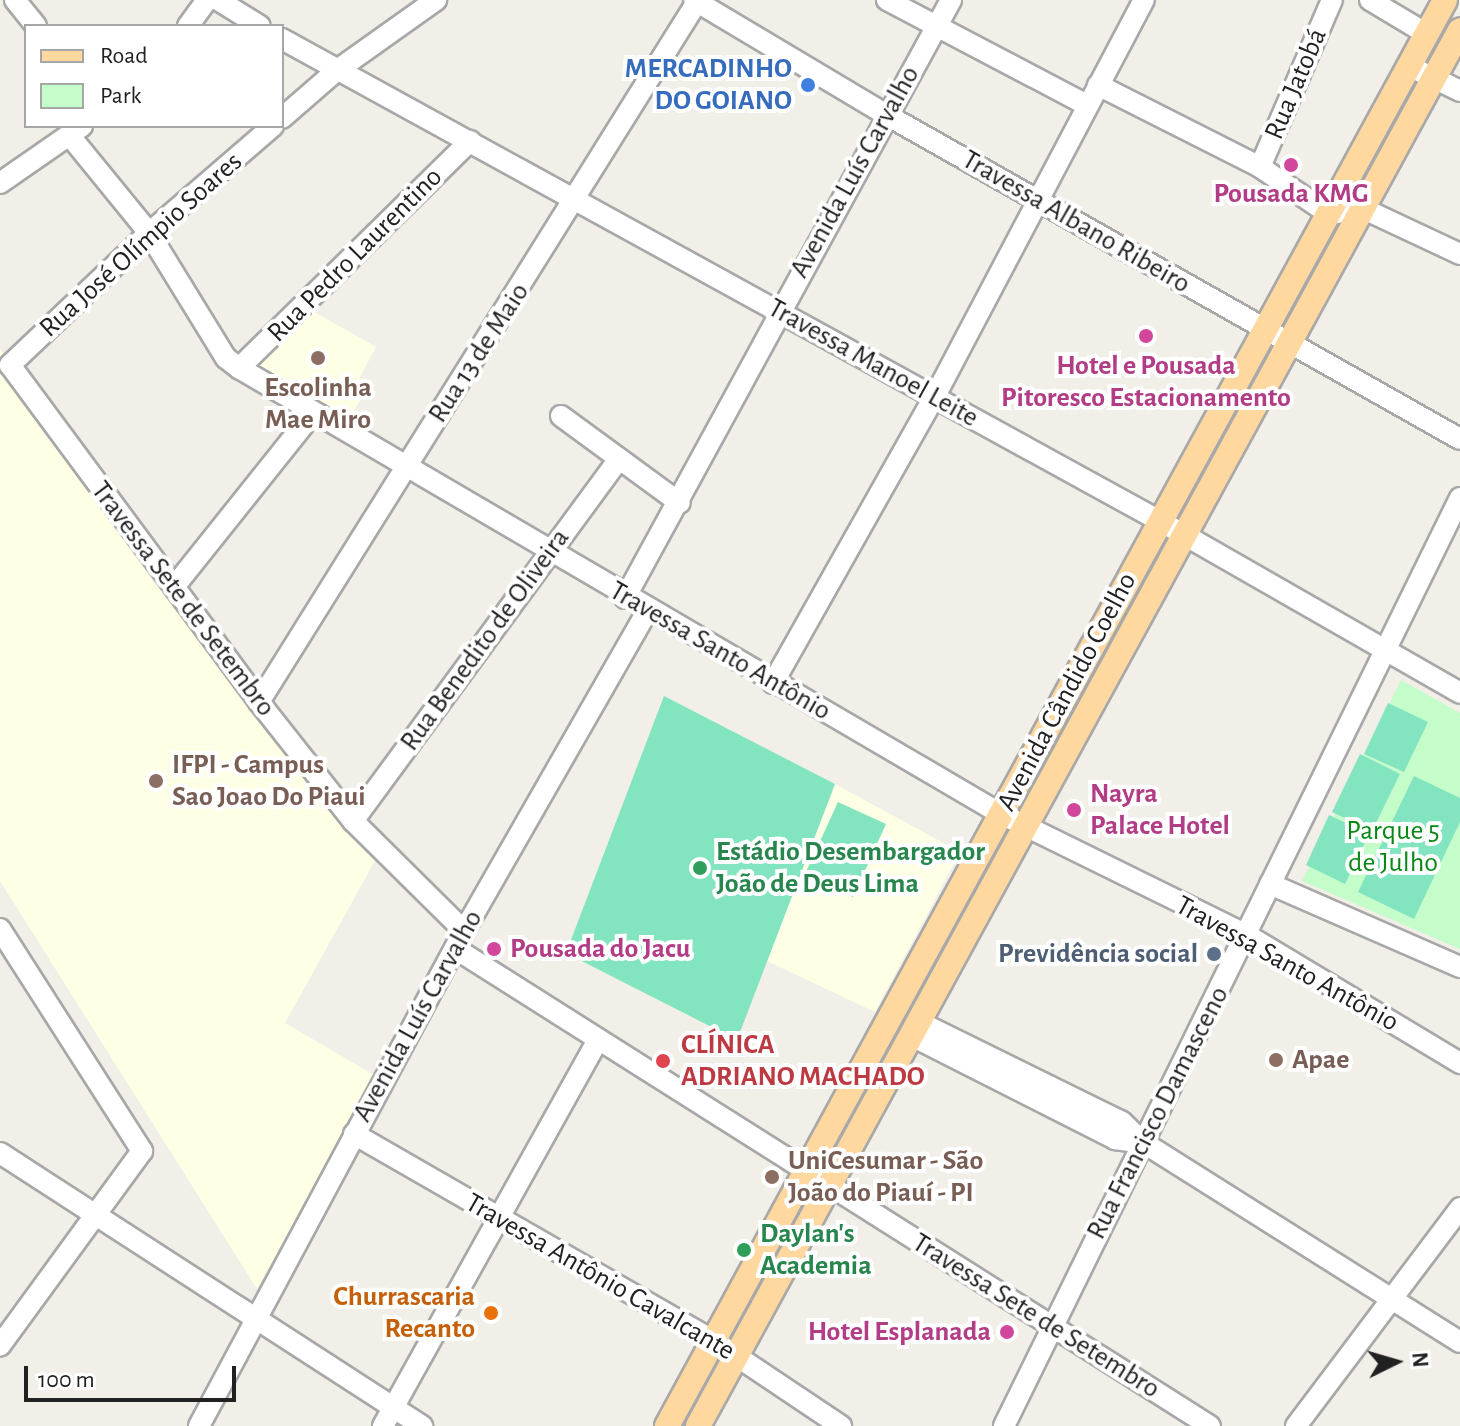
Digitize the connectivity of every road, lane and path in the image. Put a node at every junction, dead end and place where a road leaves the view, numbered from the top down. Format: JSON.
{"nodes":[{"id":1,"x":15,"y":0,"type":"edge"},
{"id":2,"x":207,"y":0,"type":"edge"},
{"id":3,"x":218,"y":0,"type":"edge"},
{"id":4,"x":436,"y":0,"type":"edge"},
{"id":5,"x":887,"y":0,"type":"edge"},
{"id":6,"x":951,"y":0,"type":"edge"},
{"id":7,"x":1144,"y":0,"type":"edge"},
{"id":8,"x":1332,"y":0,"type":"edge"},
{"id":9,"x":1370,"y":0,"type":"edge"},
{"id":10,"x":1445,"y":0,"type":"edge"},
{"id":11,"x":696,"y":1,"type":"edge"},
{"id":12,"x":34,"y":24,"type":"edge"},
{"id":13,"x":189,"y":24,"type":"edge"},
{"id":14,"x":257,"y":24,"type":"edge"},
{"id":15,"x":936,"y":25,"type":"junction"},
{"id":16,"x":1460,"y":30,"type":"edge"},
{"id":17,"x":1427,"y":34,"type":"junction"},
{"id":18,"x":284,"y":40,"type":"edge"},
{"id":19,"x":1409,"y":66,"type":"junction"},
{"id":20,"x":336,"y":71,"type":"junction"},
{"id":21,"x":1434,"y":79,"type":"junction"},
{"id":22,"x":1098,"y":85,"type":"junction"},
{"id":23,"x":1460,"y":91,"type":"edge"},
{"id":24,"x":1087,"y":105,"type":"junction"},
{"id":25,"x":885,"y":114,"type":"junction"},
{"id":26,"x":284,"y":116,"type":"edge"},
{"id":27,"x":271,"y":128,"type":"edge"},
{"id":28,"x":76,"y":131,"type":"edge"},
{"id":29,"x":470,"y":141,"type":"junction"},
{"id":30,"x":1260,"y":167,"type":"junction"},
{"id":31,"x":0,"y":183,"type":"edge"},
{"id":32,"x":578,"y":199,"type":"junction"},
{"id":33,"x":1039,"y":200,"type":"junction"},
{"id":34,"x":1364,"y":209,"type":"junction"},
{"id":35,"x":1329,"y":214,"type":"junction"},
{"id":36,"x":149,"y":233,"type":"junction"},
{"id":37,"x":1460,"y":254,"type":"edge"},
{"id":38,"x":777,"y":311,"type":"junction"},
{"id":39,"x":1263,"y":330,"type":"junction"},
{"id":40,"x":1288,"y":344,"type":"junction"},
{"id":41,"x":10,"y":365,"type":"joint"},
{"id":42,"x":239,"y":368,"type":"junction"},
{"id":43,"x":935,"y":396,"type":"junction"},
{"id":44,"x":313,"y":413,"type":"junction"},
{"id":45,"x":561,"y":416,"type":"dead end"},
{"id":46,"x":1460,"y":439,"type":"edge"},
{"id":47,"x":619,"y":459,"type":"junction"},
{"id":48,"x":406,"y":466,"type":"junction"},
{"id":49,"x":1460,"y":498,"type":"edge"},
{"id":50,"x":680,"y":503,"type":"junction"},
{"id":51,"x":1160,"y":521,"type":"junction"},
{"id":52,"x":1185,"y":536,"type":"junction"},
{"id":53,"x":551,"y":549,"type":"junction"},
{"id":54,"x":174,"y":587,"type":"junction"},
{"id":55,"x":625,"y":598,"type":"junction"},
{"id":56,"x":647,"y":611,"type":"junction"},
{"id":57,"x":1385,"y":651,"type":"junction"},
{"id":58,"x":773,"y":683,"type":"junction"},
{"id":59,"x":1460,"y":693,"type":"edge"},
{"id":60,"x":259,"y":702,"type":"junction"},
{"id":61,"x":1001,"y":814,"type":"junction"},
{"id":62,"x":353,"y":821,"type":"junction"},
{"id":63,"x":1024,"y":826,"type":"junction"},
{"id":64,"x":1270,"y":884,"type":"junction"},
{"id":65,"x":0,"y":929,"type":"edge"},
{"id":66,"x":1247,"y":935,"type":"junction"},
{"id":67,"x":460,"y":940,"type":"junction"},
{"id":68,"x":1460,"y":967,"type":"edge"},
{"id":69,"x":916,"y":1029,"type":"junction"},
{"id":70,"x":597,"y":1042,"type":"junction"},
{"id":71,"x":1460,"y":1063,"type":"edge"},
{"id":72,"x":354,"y":1134,"type":"junction"},
{"id":73,"x":1144,"y":1143,"type":"junction"},
{"id":74,"x":0,"y":1153,"type":"edge"},
{"id":75,"x":806,"y":1170,"type":"junction"},
{"id":76,"x":830,"y":1185,"type":"junction"},
{"id":77,"x":1460,"y":1208,"type":"edge"},
{"id":78,"x":97,"y":1214,"type":"junction"},
{"id":79,"x":497,"y":1217,"type":"junction"},
{"id":80,"x":1388,"y":1299,"type":"junction"},
{"id":81,"x":256,"y":1317,"type":"junction"},
{"id":82,"x":1050,"y":1328,"type":"junction"},
{"id":83,"x":714,"y":1341,"type":"junction"},
{"id":84,"x":1460,"y":1342,"type":"edge"},
{"id":85,"x":0,"y":1346,"type":"edge"},
{"id":86,"x":736,"y":1356,"type":"junction"},
{"id":87,"x":393,"y":1407,"type":"junction"},
{"id":88,"x":199,"y":1426,"type":"edge"},
{"id":89,"x":383,"y":1426,"type":"edge"},
{"id":90,"x":422,"y":1426,"type":"edge"},
{"id":91,"x":667,"y":1426,"type":"edge"},
{"id":92,"x":698,"y":1426,"type":"edge"},
{"id":93,"x":841,"y":1426,"type":"edge"},
{"id":94,"x":1004,"y":1426,"type":"edge"},
{"id":95,"x":1210,"y":1426,"type":"edge"},
{"id":96,"x":1296,"y":1426,"type":"edge"}],
"edges":[{"from":1,"to":12,"type":"street"},
{"from":2,"to":13,"type":"street"},
{"from":3,"to":14,"type":"street"},
{"from":4,"to":20,"type":"street"},
{"from":5,"to":15,"type":"street"},
{"from":6,"to":15,"type":"street","name":"Avenida Luís Carvalho"},
{"from":7,"to":22,"type":"street"},
{"from":8,"to":30,"type":"street","name":"Rua Jatobá"},
{"from":9,"to":17,"type":"street"},
{"from":10,"to":17,"type":"main road","name":"Avenida Cândido Coelho"},
{"from":11,"to":25,"type":"street","name":"Travessa Albano Ribeiro"},
{"from":11,"to":32,"type":"street","name":"Rua 13 de Maio"},
{"from":15,"to":24,"type":"street"},
{"from":15,"to":25,"type":"street","name":"Avenida Luís Carvalho"},
{"from":16,"to":21,"type":"main road","name":"Avenida Cândido Coelho"},
{"from":17,"to":19,"type":"main road","name":"Avenida Cândido Coelho"},
{"from":18,"to":20,"type":"street","name":"Travessa Manoel Leite"},
{"from":19,"to":21,"type":"street"},
{"from":19,"to":35,"type":"main road","name":"Avenida Cândido Coelho"},
{"from":20,"to":26,"type":"street"},
{"from":20,"to":29,"type":"street","name":"Travessa Manoel Leite"},
{"from":21,"to":23,"type":"street"},
{"from":21,"to":34,"type":"main road","name":"Avenida Cândido Coelho"},
{"from":22,"to":24,"type":"street"},
{"from":22,"to":30,"type":"street"},
{"from":24,"to":33,"type":"street"},
{"from":25,"to":33,"type":"street","name":"Travessa Albano Ribeiro"},
{"from":25,"to":38,"type":"street","name":"Avenida Luís Carvalho"},
{"from":27,"to":36,"type":"street","name":"Rua José Olímpio Soares"},
{"from":28,"to":31,"type":"street"},
{"from":28,"to":36,"type":"street","name":"Travessa Santo Antônio"},
{"from":29,"to":32,"type":"street","name":"Travessa Manoel Leite"},
{"from":29,"to":42,"type":"street","name":"Rua Pedro Laurentino"},
{"from":30,"to":35,"type":"street"},
{"from":32,"to":38,"type":"street","name":"Travessa Manoel Leite"},
{"from":32,"to":48,"type":"street","name":"Rua 13 de Maio"},
{"from":33,"to":39,"type":"street","name":"Travessa Albano Ribeiro"},
{"from":33,"to":43,"type":"street"},
{"from":34,"to":35,"type":"street"},
{"from":34,"to":37,"type":"street"},
{"from":34,"to":40,"type":"main road","name":"Avenida Cândido Coelho"},
{"from":35,"to":39,"type":"main road","name":"Avenida Cândido Coelho"},
{"from":36,"to":41,"type":"street","name":"Rua José Olímpio Soares"},
{"from":36,"to":42,"type":"street","name":"Travessa Santo Antônio"},
{"from":38,"to":43,"type":"street","name":"Travessa Manoel Leite"},
{"from":38,"to":50,"type":"street","name":"Avenida Luís Carvalho"},
{"from":39,"to":40,"type":"street","name":"Travessa Albano Ribeiro"},
{"from":39,"to":51,"type":"main road","name":"Avenida Cândido Coelho"},
{"from":40,"to":46,"type":"street","name":"Travessa Albano Ribeiro"},
{"from":40,"to":52,"type":"main road","name":"Avenida Cândido Coelho"},
{"from":41,"to":54,"type":"street","name":"Travessa Sete de Setembro"},
{"from":42,"to":44,"type":"street","name":"Travessa Santo Antônio"},
{"from":43,"to":51,"type":"street","name":"Travessa Manoel Leite"},
{"from":43,"to":58,"type":"street"},
{"from":44,"to":48,"type":"street","name":"Travessa Santo Antônio"},
{"from":44,"to":54,"type":"street"},
{"from":45,"to":47,"type":"street"},
{"from":47,"to":50,"type":"street"},
{"from":47,"to":53,"type":"street","name":"Rua Benedito de Oliveira"},
{"from":48,"to":53,"type":"street","name":"Travessa Santo Antônio"},
{"from":48,"to":60,"type":"street","name":"Rua 13 de Maio"},
{"from":49,"to":57,"type":"street","name":"Rua Francisco Damasceno"},
{"from":50,"to":55,"type":"street","name":"Avenida Luís Carvalho"},
{"from":51,"to":52,"type":"street","name":"Travessa Manoel Leite"},
{"from":51,"to":61,"type":"main road","name":"Avenida Cândido Coelho"},
{"from":52,"to":57,"type":"street","name":"Travessa Manoel Leite"},
{"from":52,"to":63,"type":"main road","name":"Avenida Cândido Coelho"},
{"from":53,"to":55,"type":"street","name":"Travessa Santo Antônio"},
{"from":53,"to":62,"type":"street","name":"Rua Benedito de Oliveira"},
{"from":54,"to":60,"type":"street","name":"Travessa Sete de Setembro"},
{"from":55,"to":56,"type":"street","name":"Travessa Santo Antônio"},
{"from":56,"to":58,"type":"street","name":"Travessa Santo Antônio"},
{"from":56,"to":67,"type":"street","name":"Avenida Luís Carvalho"},
{"from":57,"to":59,"type":"street","name":"Travessa Manoel Leite"},
{"from":57,"to":64,"type":"street","name":"Rua Francisco Damasceno"},
{"from":58,"to":61,"type":"street","name":"Travessa Santo Antônio"},
{"from":60,"to":62,"type":"street","name":"Travessa Sete de Setembro"},
{"from":61,"to":63,"type":"street","name":"Travessa Santo Antônio"},
{"from":61,"to":75,"type":"main road","name":"Avenida Cândido Coelho"},
{"from":62,"to":67,"type":"street","name":"Travessa Sete de Setembro"},
{"from":63,"to":66,"type":"street","name":"Travessa Santo Antônio"},
{"from":63,"to":69,"type":"main road","name":"Avenida Cândido Coelho"},
{"from":64,"to":66,"type":"street","name":"Rua Francisco Damasceno"},
{"from":64,"to":68,"type":"street"},
{"from":65,"to":78,"type":"street"},
{"from":66,"to":71,"type":"street","name":"Travessa Santo Antônio"},
{"from":66,"to":73,"type":"street","name":"Rua Francisco Damasceno"},
{"from":67,"to":70,"type":"street","name":"Travessa Sete de Setembro"},
{"from":67,"to":72,"type":"street","name":"Avenida Luís Carvalho"},
{"from":69,"to":73,"type":"street"},
{"from":69,"to":76,"type":"main road","name":"Avenida Cândido Coelho"},
{"from":70,"to":75,"type":"street","name":"Travessa Sete de Setembro"},
{"from":70,"to":79,"type":"street"},
{"from":72,"to":79,"type":"street","name":"Travessa Antônio Cavalcante"},
{"from":72,"to":81,"type":"street","name":"Avenida Luís Carvalho"},
{"from":73,"to":80,"type":"street"},
{"from":73,"to":82,"type":"street","name":"Rua Francisco Damasceno"},
{"from":74,"to":78,"type":"street"},
{"from":75,"to":76,"type":"street","name":"Travessa Sete de Setembro"},
{"from":75,"to":83,"type":"main road","name":"Avenida Cândido Coelho"},
{"from":76,"to":82,"type":"street","name":"Travessa Sete de Setembro"},
{"from":76,"to":86,"type":"main road","name":"Avenida Cândido Coelho"},
{"from":77,"to":80,"type":"street"},
{"from":78,"to":81,"type":"street"},
{"from":78,"to":85,"type":"street"},
{"from":79,"to":83,"type":"street","name":"Travessa Antônio Cavalcante"},
{"from":79,"to":87,"type":"street"},
{"from":80,"to":84,"type":"street"},
{"from":80,"to":96,"type":"street"},
{"from":81,"to":87,"type":"street"},
{"from":81,"to":88,"type":"street","name":"Avenida Luís Carvalho"},
{"from":82,"to":94,"type":"street","name":"Rua Francisco Damasceno"},
{"from":82,"to":95,"type":"street","name":"Travessa Sete de Setembro"},
{"from":83,"to":86,"type":"street","name":"Travessa Antônio Cavalcante"},
{"from":83,"to":91,"type":"main road","name":"Avenida Cândido Coelho"},
{"from":86,"to":92,"type":"main road","name":"Avenida Cândido Coelho"},
{"from":86,"to":93,"type":"street","name":"Travessa Antônio Cavalcante"},
{"from":87,"to":89,"type":"street"},
{"from":87,"to":90,"type":"street"}]}
